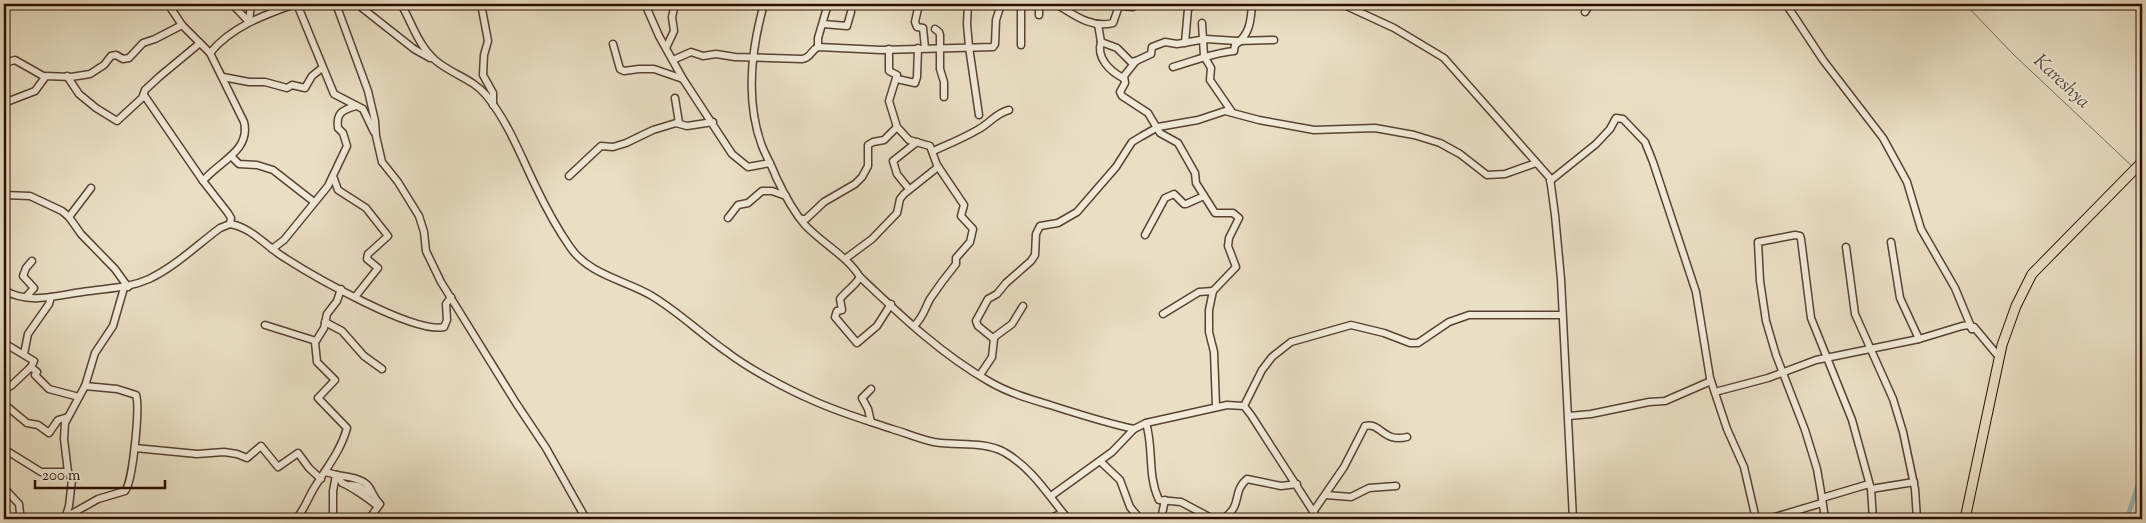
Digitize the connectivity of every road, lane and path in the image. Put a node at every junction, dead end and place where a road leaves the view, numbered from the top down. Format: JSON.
{"nodes":[{"id":1,"x":168,"y":4,"type":"edge"},
{"id":2,"x":232,"y":4,"type":"edge"},
{"id":3,"x":251,"y":4,"type":"edge"},
{"id":4,"x":296,"y":4,"type":"edge"},
{"id":5,"x":336,"y":4,"type":"edge"},
{"id":6,"x":357,"y":4,"type":"edge"},
{"id":7,"x":401,"y":4,"type":"edge"},
{"id":8,"x":480,"y":4,"type":"edge"},
{"id":9,"x":645,"y":4,"type":"edge"},
{"id":10,"x":675,"y":4,"type":"edge"},
{"id":11,"x":764,"y":4,"type":"edge"},
{"id":12,"x":828,"y":4,"type":"edge"},
{"id":13,"x":919,"y":4,"type":"edge"},
{"id":14,"x":968,"y":4,"type":"edge"},
{"id":15,"x":1001,"y":4,"type":"edge"},
{"id":16,"x":1021,"y":4,"type":"edge"},
{"id":17,"x":1039,"y":4,"type":"edge"},
{"id":18,"x":1056,"y":4,"type":"edge"},
{"id":19,"x":1135,"y":4,"type":"edge"},
{"id":20,"x":1193,"y":4,"type":"edge"},
{"id":21,"x":1252,"y":4,"type":"edge"},
{"id":22,"x":1342,"y":4,"type":"edge"},
{"id":23,"x":1590,"y":4,"type":"edge"},
{"id":24,"x":1786,"y":4,"type":"edge"},
{"id":25,"x":851,"y":12,"type":"dead end"},
{"id":26,"x":1585,"y":12,"type":"dead end"},
{"id":27,"x":1039,"y":15,"type":"dead end"},
{"id":28,"x":249,"y":22,"type":"junction"},
{"id":29,"x":1202,"y":23,"type":"dead end"},
{"id":30,"x":823,"y":24,"type":"junction"},
{"id":31,"x":1098,"y":24,"type":"junction"},
{"id":32,"x":182,"y":25,"type":"junction"},
{"id":33,"x":935,"y":29,"type":"dead end"},
{"id":34,"x":1204,"y":39,"type":"junction"},
{"id":35,"x":1242,"y":40,"type":"junction"},
{"id":36,"x":1274,"y":40,"type":"dead end"},
{"id":37,"x":1101,"y":42,"type":"junction"},
{"id":38,"x":200,"y":43,"type":"junction"},
{"id":39,"x":1185,"y":43,"type":"junction"},
{"id":40,"x":613,"y":44,"type":"dead end"},
{"id":41,"x":1021,"y":45,"type":"dead end"},
{"id":42,"x":818,"y":47,"type":"junction"},
{"id":43,"x":969,"y":47,"type":"junction"},
{"id":44,"x":666,"y":48,"type":"junction"},
{"id":45,"x":921,"y":48,"type":"junction"},
{"id":46,"x":941,"y":48,"type":"junction"},
{"id":47,"x":889,"y":49,"type":"junction"},
{"id":48,"x":210,"y":53,"type":"junction"},
{"id":49,"x":753,"y":56,"type":"junction"},
{"id":50,"x":1204,"y":56,"type":"junction"},
{"id":51,"x":673,"y":60,"type":"junction"},
{"id":52,"x":436,"y":61,"type":"junction"},
{"id":53,"x":1136,"y":61,"type":"junction"},
{"id":54,"x":4,"y":63,"type":"edge"},
{"id":55,"x":1173,"y":67,"type":"dead end"},
{"id":56,"x":322,"y":68,"type":"junction"},
{"id":57,"x":67,"y":76,"type":"junction"},
{"id":58,"x":45,"y":77,"type":"junction"},
{"id":59,"x":223,"y":77,"type":"junction"},
{"id":60,"x":1123,"y":78,"type":"junction"},
{"id":61,"x":683,"y":79,"type":"junction"},
{"id":62,"x":897,"y":79,"type":"junction"},
{"id":63,"x":144,"y":95,"type":"junction"},
{"id":64,"x":944,"y":96,"type":"dead end"},
{"id":65,"x":675,"y":98,"type":"dead end"},
{"id":66,"x":4,"y":103,"type":"edge"},
{"id":67,"x":493,"y":105,"type":"junction"},
{"id":68,"x":356,"y":106,"type":"junction"},
{"id":69,"x":1009,"y":110,"type":"dead end"},
{"id":70,"x":1233,"y":112,"type":"junction"},
{"id":71,"x":979,"y":115,"type":"dead end"},
{"id":72,"x":713,"y":122,"type":"junction"},
{"id":73,"x":680,"y":123,"type":"junction"},
{"id":74,"x":897,"y":127,"type":"junction"},
{"id":75,"x":1158,"y":128,"type":"junction"},
{"id":76,"x":376,"y":136,"type":"junction"},
{"id":77,"x":916,"y":142,"type":"junction"},
{"id":78,"x":933,"y":151,"type":"junction"},
{"id":79,"x":231,"y":156,"type":"junction"},
{"id":80,"x":2142,"y":162,"type":"edge"},
{"id":81,"x":770,"y":163,"type":"junction"},
{"id":82,"x":1536,"y":164,"type":"junction"},
{"id":83,"x":938,"y":167,"type":"junction"},
{"id":84,"x":333,"y":176,"type":"junction"},
{"id":85,"x":569,"y":176,"type":"dead end"},
{"id":86,"x":203,"y":180,"type":"junction"},
{"id":87,"x":1550,"y":180,"type":"junction"},
{"id":88,"x":91,"y":188,"type":"dead end"},
{"id":89,"x":909,"y":189,"type":"junction"},
{"id":90,"x":4,"y":195,"type":"edge"},
{"id":91,"x":1204,"y":196,"type":"junction"},
{"id":92,"x":787,"y":197,"type":"junction"},
{"id":93,"x":314,"y":202,"type":"junction"},
{"id":94,"x":69,"y":217,"type":"junction"},
{"id":95,"x":728,"y":218,"type":"dead end"},
{"id":96,"x":801,"y":219,"type":"junction"},
{"id":97,"x":230,"y":224,"type":"junction"},
{"id":98,"x":1145,"y":235,"type":"dead end"},
{"id":99,"x":1891,"y":242,"type":"dead end"},
{"id":100,"x":1846,"y":247,"type":"dead end"},
{"id":101,"x":272,"y":249,"type":"junction"},
{"id":102,"x":844,"y":259,"type":"junction"},
{"id":103,"x":32,"y":261,"type":"dead end"},
{"id":104,"x":860,"y":277,"type":"junction"},
{"id":105,"x":126,"y":287,"type":"junction"},
{"id":106,"x":341,"y":289,"type":"junction"},
{"id":107,"x":4,"y":290,"type":"edge"},
{"id":108,"x":1213,"y":291,"type":"junction"},
{"id":109,"x":26,"y":297,"type":"junction"},
{"id":110,"x":51,"y":297,"type":"junction"},
{"id":111,"x":355,"y":297,"type":"junction"},
{"id":112,"x":451,"y":297,"type":"junction"},
{"id":113,"x":891,"y":304,"type":"junction"},
{"id":114,"x":1023,"y":306,"type":"dead end"},
{"id":115,"x":1162,"y":314,"type":"dead end"},
{"id":116,"x":1562,"y":315,"type":"junction"},
{"id":117,"x":325,"y":322,"type":"junction"},
{"id":118,"x":265,"y":325,"type":"dead end"},
{"id":119,"x":914,"y":326,"type":"junction"},
{"id":120,"x":1972,"y":329,"type":"junction"},
{"id":121,"x":993,"y":338,"type":"junction"},
{"id":122,"x":1919,"y":340,"type":"junction"},
{"id":123,"x":315,"y":342,"type":"junction"},
{"id":124,"x":4,"y":343,"type":"edge"},
{"id":125,"x":1870,"y":348,"type":"junction"},
{"id":126,"x":24,"y":354,"type":"junction"},
{"id":127,"x":1999,"y":357,"type":"junction"},
{"id":128,"x":1826,"y":358,"type":"junction"},
{"id":129,"x":31,"y":367,"type":"junction"},
{"id":130,"x":382,"y":369,"type":"dead end"},
{"id":131,"x":1782,"y":373,"type":"junction"},
{"id":132,"x":980,"y":376,"type":"junction"},
{"id":133,"x":1711,"y":381,"type":"junction"},
{"id":134,"x":4,"y":383,"type":"edge"},
{"id":135,"x":85,"y":386,"type":"junction"},
{"id":136,"x":871,"y":389,"type":"dead end"},
{"id":137,"x":1715,"y":392,"type":"junction"},
{"id":138,"x":79,"y":397,"type":"junction"},
{"id":139,"x":4,"y":404,"type":"edge"},
{"id":140,"x":1244,"y":406,"type":"junction"},
{"id":141,"x":1216,"y":407,"type":"junction"},
{"id":142,"x":1569,"y":416,"type":"junction"},
{"id":143,"x":68,"y":417,"type":"junction"},
{"id":144,"x":871,"y":422,"type":"junction"},
{"id":145,"x":1146,"y":423,"type":"junction"},
{"id":146,"x":1134,"y":429,"type":"junction"},
{"id":147,"x":1406,"y":437,"type":"dead end"},
{"id":148,"x":135,"y":448,"type":"junction"},
{"id":149,"x":4,"y":449,"type":"edge"},
{"id":150,"x":1100,"y":461,"type":"junction"},
{"id":151,"x":68,"y":472,"type":"junction"},
{"id":152,"x":325,"y":472,"type":"junction"},
{"id":153,"x":337,"y":475,"type":"junction"},
{"id":154,"x":321,"y":479,"type":"junction"},
{"id":155,"x":1914,"y":482,"type":"junction"},
{"id":156,"x":1297,"y":484,"type":"junction"},
{"id":157,"x":349,"y":485,"type":"junction"},
{"id":158,"x":1396,"y":486,"type":"dead end"},
{"id":159,"x":1870,"y":486,"type":"junction"},
{"id":160,"x":4,"y":488,"type":"edge"},
{"id":161,"x":371,"y":494,"type":"junction"},
{"id":162,"x":1326,"y":495,"type":"junction"},
{"id":163,"x":1051,"y":496,"type":"junction"},
{"id":164,"x":1165,"y":500,"type":"junction"},
{"id":165,"x":1822,"y":501,"type":"junction"},
{"id":166,"x":378,"y":507,"type":"junction"},
{"id":167,"x":1314,"y":512,"type":"junction"},
{"id":168,"x":1062,"y":513,"type":"junction"},
{"id":169,"x":332,"y":516,"type":"dead end"},
{"id":170,"x":65,"y":518,"type":"edge"},
{"id":171,"x":16,"y":519,"type":"edge"},
{"id":172,"x":296,"y":519,"type":"edge"},
{"id":173,"x":369,"y":519,"type":"edge"},
{"id":174,"x":586,"y":519,"type":"edge"},
{"id":175,"x":1049,"y":519,"type":"edge"},
{"id":176,"x":1068,"y":519,"type":"edge"},
{"id":177,"x":1140,"y":519,"type":"edge"},
{"id":178,"x":1161,"y":519,"type":"edge"},
{"id":179,"x":1212,"y":519,"type":"edge"},
{"id":180,"x":1223,"y":519,"type":"edge"},
{"id":181,"x":1318,"y":519,"type":"edge"},
{"id":182,"x":1573,"y":519,"type":"edge"},
{"id":183,"x":1756,"y":519,"type":"edge"},
{"id":184,"x":1768,"y":519,"type":"edge"},
{"id":185,"x":1825,"y":519,"type":"edge"},
{"id":186,"x":1873,"y":519,"type":"edge"},
{"id":187,"x":1917,"y":519,"type":"edge"},
{"id":188,"x":1965,"y":519,"type":"edge"}],
"edges":[{"from":1,"to":32,"type":"street"},
{"from":2,"to":28,"type":"street"},
{"from":3,"to":28,"type":"street"},
{"from":4,"to":28,"type":"street"},
{"from":4,"to":56,"type":"street"},
{"from":5,"to":76,"type":"street"},
{"from":6,"to":52,"type":"street"},
{"from":7,"to":52,"type":"street"},
{"from":8,"to":67,"type":"street"},
{"from":9,"to":44,"type":"street"},
{"from":10,"to":44,"type":"street"},
{"from":11,"to":49,"type":"street"},
{"from":12,"to":30,"type":"street"},
{"from":13,"to":45,"type":"street"},
{"from":14,"to":43,"type":"street"},
{"from":15,"to":43,"type":"street"},
{"from":16,"to":41,"type":"street"},
{"from":17,"to":27,"type":"street"},
{"from":18,"to":31,"type":"street"},
{"from":19,"to":31,"type":"street"},
{"from":20,"to":39,"type":"street"},
{"from":21,"to":35,"type":"street"},
{"from":22,"to":82,"type":"street"},
{"from":23,"to":26,"type":"street"},
{"from":24,"to":120,"type":"street"},
{"from":25,"to":30,"type":"street"},
{"from":28,"to":48,"type":"street"},
{"from":29,"to":34,"type":"street"},
{"from":30,"to":42,"type":"street"},
{"from":31,"to":37,"type":"street"},
{"from":32,"to":38,"type":"street"},
{"from":32,"to":57,"type":"street"},
{"from":33,"to":46,"type":"street"},
{"from":34,"to":35,"type":"street"},
{"from":34,"to":39,"type":"street"},
{"from":34,"to":50,"type":"street"},
{"from":35,"to":36,"type":"street"},
{"from":35,"to":50,"type":"street"},
{"from":37,"to":53,"type":"street"},
{"from":37,"to":60,"type":"street"},
{"from":38,"to":48,"type":"street"},
{"from":38,"to":63,"type":"street"},
{"from":39,"to":53,"type":"street"},
{"from":40,"to":61,"type":"street"},
{"from":42,"to":47,"type":"street"},
{"from":42,"to":49,"type":"street"},
{"from":43,"to":46,"type":"street"},
{"from":43,"to":71,"type":"street"},
{"from":44,"to":51,"type":"street"},
{"from":45,"to":46,"type":"street"},
{"from":45,"to":47,"type":"street"},
{"from":45,"to":62,"type":"street"},
{"from":46,"to":64,"type":"street"},
{"from":47,"to":62,"type":"street"},
{"from":48,"to":59,"type":"street"},
{"from":49,"to":51,"type":"street"},
{"from":49,"to":81,"type":"street"},
{"from":50,"to":55,"type":"street"},
{"from":50,"to":70,"type":"street"},
{"from":51,"to":61,"type":"street"},
{"from":52,"to":67,"type":"street"},
{"from":53,"to":60,"type":"street"},
{"from":54,"to":58,"type":"street"},
{"from":56,"to":59,"type":"street"},
{"from":56,"to":68,"type":"street"},
{"from":57,"to":58,"type":"street"},
{"from":57,"to":63,"type":"street"},
{"from":58,"to":66,"type":"street"},
{"from":59,"to":79,"type":"street"},
{"from":60,"to":75,"type":"street"},
{"from":61,"to":72,"type":"street"},
{"from":62,"to":74,"type":"street"},
{"from":63,"to":86,"type":"street"},
{"from":65,"to":73,"type":"street"},
{"from":67,"to":144,"type":"street"},
{"from":68,"to":76,"type":"street"},
{"from":68,"to":84,"type":"street"},
{"from":69,"to":78,"type":"street"},
{"from":70,"to":75,"type":"street"},
{"from":70,"to":82,"type":"street"},
{"from":72,"to":73,"type":"street"},
{"from":72,"to":81,"type":"street"},
{"from":73,"to":85,"type":"street"},
{"from":74,"to":77,"type":"street"},
{"from":74,"to":96,"type":"street"},
{"from":75,"to":91,"type":"street"},
{"from":75,"to":121,"type":"street"},
{"from":76,"to":112,"type":"street"},
{"from":77,"to":78,"type":"street"},
{"from":77,"to":89,"type":"street"},
{"from":78,"to":83,"type":"street"},
{"from":79,"to":86,"type":"street"},
{"from":79,"to":93,"type":"street"},
{"from":80,"to":127,"type":"highway"},
{"from":81,"to":92,"type":"street"},
{"from":82,"to":87,"type":"street"},
{"from":83,"to":89,"type":"street"},
{"from":83,"to":119,"type":"street"},
{"from":84,"to":93,"type":"street"},
{"from":84,"to":111,"type":"street"},
{"from":86,"to":97,"type":"street"},
{"from":87,"to":116,"type":"street"},
{"from":87,"to":133,"type":"street"},
{"from":88,"to":94,"type":"street"},
{"from":89,"to":102,"type":"street"},
{"from":90,"to":94,"type":"street"},
{"from":91,"to":98,"type":"street"},
{"from":91,"to":108,"type":"street"},
{"from":92,"to":95,"type":"street"},
{"from":92,"to":96,"type":"street"},
{"from":93,"to":101,"type":"street"},
{"from":94,"to":105,"type":"street"},
{"from":96,"to":102,"type":"street"},
{"from":97,"to":101,"type":"street"},
{"from":97,"to":105,"type":"street"},
{"from":99,"to":122,"type":"street"},
{"from":100,"to":125,"type":"street"},
{"from":101,"to":106,"type":"street"},
{"from":102,"to":104,"type":"street"},
{"from":103,"to":109,"type":"street"},
{"from":104,"to":113,"type":"street"},
{"from":104,"to":113,"type":"street"},
{"from":105,"to":110,"type":"street"},
{"from":105,"to":135,"type":"street"},
{"from":106,"to":111,"type":"street"},
{"from":106,"to":117,"type":"street"},
{"from":107,"to":109,"type":"street"},
{"from":108,"to":115,"type":"street"},
{"from":108,"to":141,"type":"street"},
{"from":109,"to":110,"type":"street"},
{"from":110,"to":126,"type":"street"},
{"from":111,"to":112,"type":"street"},
{"from":112,"to":174,"type":"street"},
{"from":113,"to":119,"type":"street"},
{"from":114,"to":121,"type":"street"},
{"from":116,"to":140,"type":"street"},
{"from":116,"to":142,"type":"street"},
{"from":117,"to":123,"type":"street"},
{"from":117,"to":130,"type":"street"},
{"from":118,"to":123,"type":"street"},
{"from":119,"to":132,"type":"street"},
{"from":120,"to":122,"type":"street"},
{"from":120,"to":127,"type":"street"},
{"from":121,"to":132,"type":"street"},
{"from":122,"to":125,"type":"street"},
{"from":123,"to":152,"type":"street"},
{"from":124,"to":126,"type":"street"},
{"from":125,"to":128,"type":"street"},
{"from":125,"to":155,"type":"street"},
{"from":126,"to":129,"type":"street"},
{"from":127,"to":188,"type":"highway"},
{"from":128,"to":131,"type":"street"},
{"from":128,"to":131,"type":"street"},
{"from":128,"to":159,"type":"street"},
{"from":129,"to":134,"type":"street"},
{"from":129,"to":138,"type":"street"},
{"from":131,"to":137,"type":"street"},
{"from":131,"to":165,"type":"street"},
{"from":132,"to":146,"type":"street"},
{"from":133,"to":137,"type":"street"},
{"from":133,"to":142,"type":"street"},
{"from":135,"to":138,"type":"street"},
{"from":135,"to":148,"type":"street"},
{"from":136,"to":144,"type":"street"},
{"from":137,"to":183,"type":"street"},
{"from":138,"to":143,"type":"street"},
{"from":139,"to":143,"type":"street"},
{"from":140,"to":141,"type":"street"},
{"from":140,"to":156,"type":"street"},
{"from":141,"to":145,"type":"street"},
{"from":142,"to":182,"type":"street"},
{"from":143,"to":151,"type":"street"},
{"from":144,"to":163,"type":"street"},
{"from":145,"to":146,"type":"street"},
{"from":145,"to":164,"type":"street"},
{"from":146,"to":150,"type":"street"},
{"from":147,"to":162,"type":"street"},
{"from":148,"to":154,"type":"street"},
{"from":148,"to":170,"type":"street"},
{"from":149,"to":151,"type":"street"},
{"from":150,"to":163,"type":"street"},
{"from":150,"to":177,"type":"street"},
{"from":151,"to":170,"type":"street"},
{"from":152,"to":153,"type":"street"},
{"from":152,"to":154,"type":"street"},
{"from":153,"to":157,"type":"street"},
{"from":153,"to":161,"type":"street"},
{"from":153,"to":169,"type":"street"},
{"from":154,"to":172,"type":"street"},
{"from":155,"to":159,"type":"street"},
{"from":155,"to":187,"type":"street"},
{"from":156,"to":167,"type":"street"},
{"from":156,"to":180,"type":"street"},
{"from":157,"to":161,"type":"street"},
{"from":157,"to":166,"type":"street"},
{"from":158,"to":162,"type":"street"},
{"from":159,"to":165,"type":"street"},
{"from":159,"to":186,"type":"street"},
{"from":160,"to":171,"type":"street"},
{"from":161,"to":166,"type":"street"},
{"from":162,"to":167,"type":"street"},
{"from":163,"to":168,"type":"street"},
{"from":164,"to":178,"type":"street"},
{"from":164,"to":179,"type":"street"},
{"from":165,"to":184,"type":"street"},
{"from":165,"to":185,"type":"street"},
{"from":166,"to":173,"type":"street"},
{"from":167,"to":181,"type":"street"},
{"from":168,"to":175,"type":"street"},
{"from":168,"to":176,"type":"street"}]}
